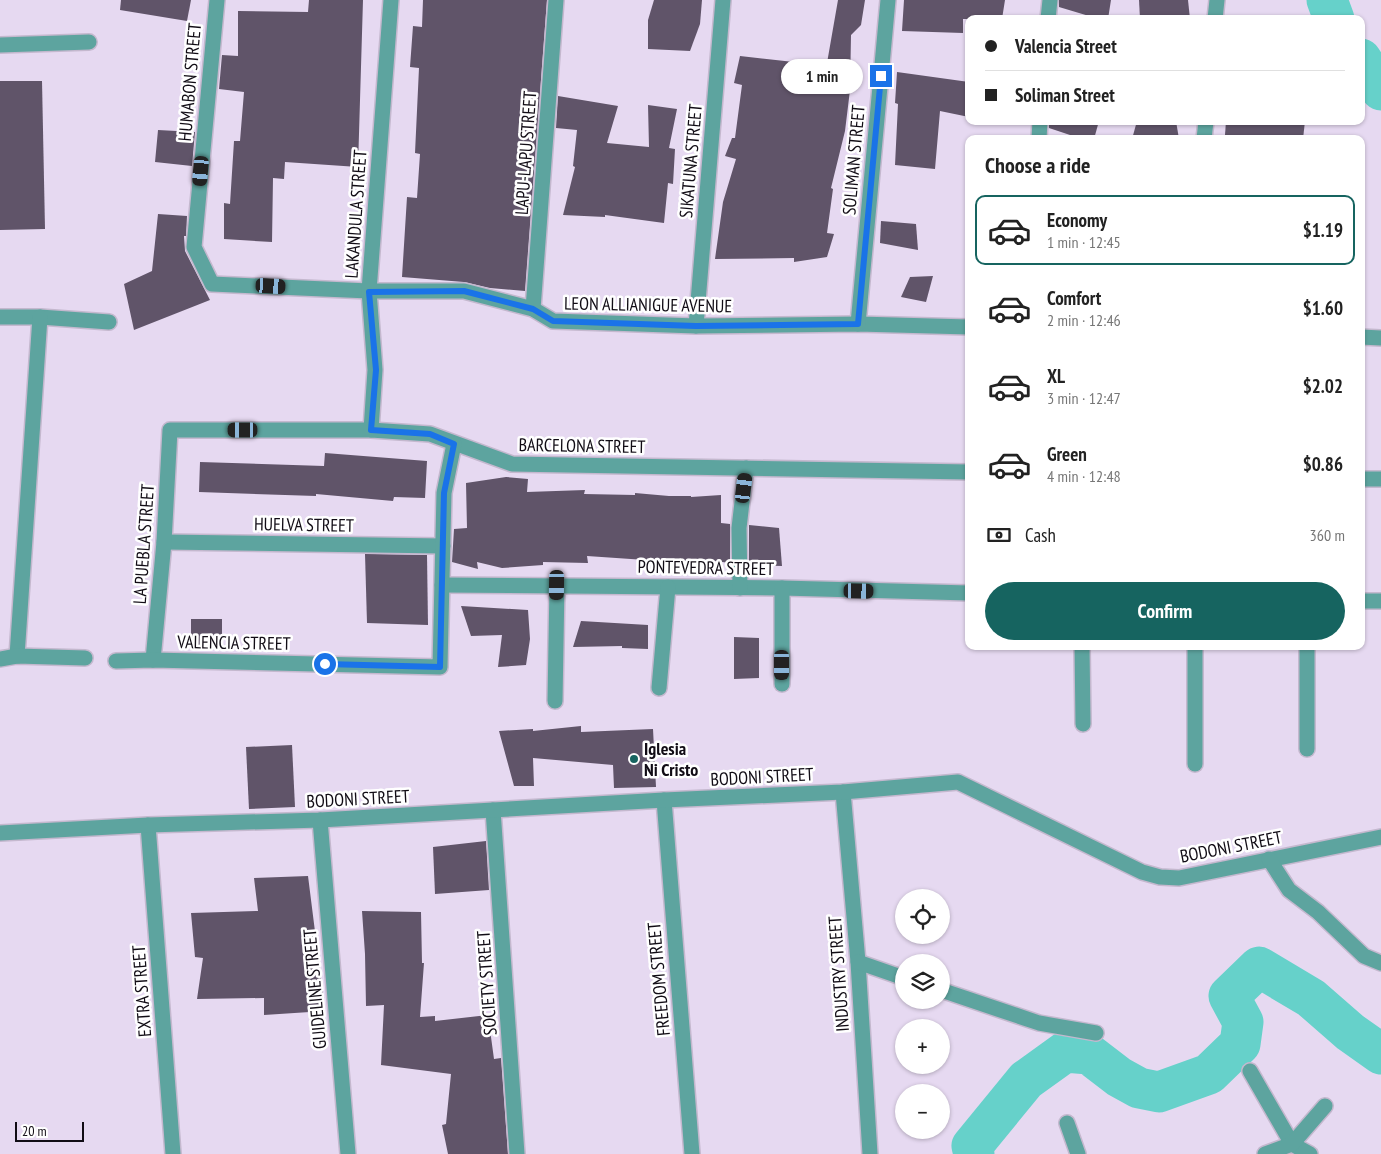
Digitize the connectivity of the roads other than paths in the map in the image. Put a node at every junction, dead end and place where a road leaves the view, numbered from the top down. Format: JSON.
{"nodes":[{"id":1,"x":216,"y":0,"type":"edge"},
{"id":2,"x":391,"y":0,"type":"edge"},
{"id":3,"x":556,"y":0,"type":"edge"},
{"id":4,"x":723,"y":0,"type":"edge"},
{"id":5,"x":888,"y":0,"type":"edge"},
{"id":6,"x":1050,"y":0,"type":"edge"},
{"id":7,"x":1217,"y":0,"type":"edge"},
{"id":8,"x":1048,"y":15,"type":"edge"},
{"id":9,"x":1215,"y":15,"type":"edge"},
{"id":10,"x":89,"y":42,"type":"dead end"},
{"id":11,"x":0,"y":45,"type":"edge"},
{"id":12,"x":212,"y":284,"type":"joint"},
{"id":13,"x":369,"y":292,"type":"junction"},
{"id":14,"x":533,"y":309,"type":"junction"},
{"id":15,"x":0,"y":317,"type":"edge"},
{"id":16,"x":40,"y":317,"type":"junction"},
{"id":17,"x":109,"y":322,"type":"dead end"},
{"id":18,"x":858,"y":324,"type":"junction"},
{"id":19,"x":696,"y":326,"type":"junction"},
{"id":20,"x":965,"y":327,"type":"edge"},
{"id":21,"x":1365,"y":338,"type":"edge"},
{"id":22,"x":1381,"y":338,"type":"edge"},
{"id":23,"x":170,"y":430,"type":"joint"},
{"id":24,"x":371,"y":430,"type":"junction"},
{"id":25,"x":454,"y":444,"type":"junction"},
{"id":26,"x":746,"y":468,"type":"junction"},
{"id":27,"x":965,"y":472,"type":"edge"},
{"id":28,"x":1365,"y":479,"type":"edge"},
{"id":29,"x":1381,"y":479,"type":"edge"},
{"id":30,"x":164,"y":542,"type":"junction"},
{"id":31,"x":443,"y":546,"type":"junction"},
{"id":32,"x":442,"y":585,"type":"junction"},
{"id":33,"x":557,"y":585,"type":"junction"},
{"id":34,"x":668,"y":586,"type":"junction"},
{"id":35,"x":740,"y":588,"type":"junction"},
{"id":36,"x":782,"y":588,"type":"junction"},
{"id":37,"x":965,"y":593,"type":"edge"},
{"id":38,"x":1365,"y":601,"type":"edge"},
{"id":39,"x":1381,"y":601,"type":"edge"},
{"id":40,"x":1082,"y":650,"type":"edge"},
{"id":41,"x":1195,"y":650,"type":"edge"},
{"id":42,"x":1307,"y":650,"type":"edge"},
{"id":43,"x":18,"y":656,"type":"junction"},
{"id":44,"x":85,"y":658,"type":"dead end"},
{"id":45,"x":0,"y":659,"type":"edge"},
{"id":46,"x":153,"y":660,"type":"junction"},
{"id":47,"x":116,"y":661,"type":"dead end"},
{"id":48,"x":782,"y":684,"type":"dead end"},
{"id":49,"x":659,"y":688,"type":"dead end"},
{"id":50,"x":555,"y":701,"type":"dead end"},
{"id":51,"x":1083,"y":724,"type":"dead end"},
{"id":52,"x":1307,"y":749,"type":"dead end"},
{"id":53,"x":1195,"y":764,"type":"dead end"},
{"id":54,"x":843,"y":792,"type":"junction"},
{"id":55,"x":664,"y":800,"type":"junction"},
{"id":56,"x":493,"y":810,"type":"junction"},
{"id":57,"x":320,"y":820,"type":"junction"},
{"id":58,"x":148,"y":826,"type":"junction"},
{"id":59,"x":0,"y":833,"type":"edge"},
{"id":60,"x":1381,"y":837,"type":"edge"},
{"id":61,"x":1269,"y":858,"type":"junction"},
{"id":62,"x":858,"y":962,"type":"junction"},
{"id":63,"x":1381,"y":963,"type":"edge"},
{"id":64,"x":895,"y":975,"type":"edge"},
{"id":65,"x":950,"y":993,"type":"edge"},
{"id":66,"x":1096,"y":1033,"type":"dead end"},
{"id":67,"x":1250,"y":1071,"type":"dead end"},
{"id":68,"x":1325,"y":1106,"type":"dead end"},
{"id":69,"x":1067,"y":1123,"type":"dead end"},
{"id":70,"x":1292,"y":1144,"type":"junction"},
{"id":71,"x":173,"y":1154,"type":"edge"},
{"id":72,"x":348,"y":1154,"type":"edge"},
{"id":73,"x":517,"y":1154,"type":"edge"},
{"id":74,"x":692,"y":1154,"type":"edge"},
{"id":75,"x":870,"y":1154,"type":"edge"},
{"id":76,"x":1078,"y":1154,"type":"edge"},
{"id":77,"x":1265,"y":1154,"type":"edge"},
{"id":78,"x":1310,"y":1154,"type":"edge"}],
"edges":[{"from":1,"to":12,"type":"street","name":"HUMABON STREET"},
{"from":2,"to":13,"type":"street","name":"LAKANDULA STREET"},
{"from":3,"to":14,"type":"street","name":"LAPU-LAPU STREET"},
{"from":4,"to":19,"type":"street","name":"SIKATUNA STREET"},
{"from":5,"to":18,"type":"street","name":"SOLIMAN STREET"},
{"from":6,"to":8,"type":"street"},
{"from":7,"to":9,"type":"street"},
{"from":10,"to":11,"type":"street"},
{"from":12,"to":13,"type":"street","name":"LEON ALLIANIGUE AVENUE"},
{"from":13,"to":14,"type":"street","name":"LEON ALLIANIGUE AVENUE"},
{"from":13,"to":24,"type":"street","name":"LAKANDULA STREET"},
{"from":14,"to":19,"type":"street","name":"LEON ALLIANIGUE AVENUE"},
{"from":15,"to":16,"type":"street"},
{"from":16,"to":17,"type":"street"},
{"from":16,"to":43,"type":"street"},
{"from":18,"to":19,"type":"street","name":"LEON ALLIANIGUE AVENUE"},
{"from":18,"to":20,"type":"street","name":"LEON ALLIANIGUE AVENUE"},
{"from":21,"to":22,"type":"street"},
{"from":23,"to":24,"type":"street","name":"BARCELONA STREET"},
{"from":23,"to":30,"type":"street","name":"LA PUEBLA STREET"},
{"from":24,"to":25,"type":"street","name":"BARCELONA STREET"},
{"from":25,"to":26,"type":"street","name":"BARCELONA STREET"},
{"from":25,"to":31,"type":"street"},
{"from":26,"to":27,"type":"street","name":"BARCELONA STREET"},
{"from":26,"to":35,"type":"street"},
{"from":28,"to":29,"type":"street"},
{"from":30,"to":31,"type":"street","name":"HUELVA STREET"},
{"from":30,"to":46,"type":"street","name":"LA PUEBLA STREET"},
{"from":31,"to":32,"type":"street"},
{"from":32,"to":33,"type":"street","name":"PONTEVEDRA STREET"},
{"from":32,"to":46,"type":"street","name":"VALENCIA STREET"},
{"from":33,"to":34,"type":"street","name":"PONTEVEDRA STREET"},
{"from":33,"to":50,"type":"street"},
{"from":34,"to":35,"type":"street","name":"PONTEVEDRA STREET"},
{"from":34,"to":49,"type":"street"},
{"from":35,"to":36,"type":"street","name":"PONTEVEDRA STREET"},
{"from":36,"to":37,"type":"street","name":"PONTEVEDRA STREET"},
{"from":36,"to":48,"type":"street"},
{"from":38,"to":39,"type":"street"},
{"from":40,"to":51,"type":"street"},
{"from":41,"to":53,"type":"street"},
{"from":42,"to":52,"type":"street"},
{"from":43,"to":44,"type":"street"},
{"from":43,"to":45,"type":"street"},
{"from":46,"to":47,"type":"street","name":"VALENCIA STREET"},
{"from":54,"to":55,"type":"street","name":"BODONI STREET"},
{"from":54,"to":61,"type":"street","name":"BODONI STREET"},
{"from":54,"to":62,"type":"street","name":"INDUSTRY STREET"},
{"from":55,"to":56,"type":"street","name":"BODONI STREET"},
{"from":55,"to":74,"type":"street","name":"FREEDOM STREET"},
{"from":56,"to":57,"type":"street","name":"BODONI STREET"},
{"from":56,"to":73,"type":"street","name":"SOCIETY STREET"},
{"from":57,"to":58,"type":"street","name":"BODONI STREET"},
{"from":57,"to":72,"type":"street","name":"GUIDELINE STREET"},
{"from":58,"to":59,"type":"street","name":"BODONI STREET"},
{"from":58,"to":71,"type":"street","name":"EXTRA STREET"},
{"from":60,"to":61,"type":"street","name":"BODONI STREET"},
{"from":61,"to":63,"type":"street"},
{"from":62,"to":64,"type":"street"},
{"from":62,"to":75,"type":"street","name":"INDUSTRY STREET"},
{"from":65,"to":66,"type":"street"},
{"from":67,"to":70,"type":"street"},
{"from":68,"to":70,"type":"street"},
{"from":69,"to":76,"type":"street"},
{"from":70,"to":77,"type":"street"},
{"from":70,"to":78,"type":"street"}]}
